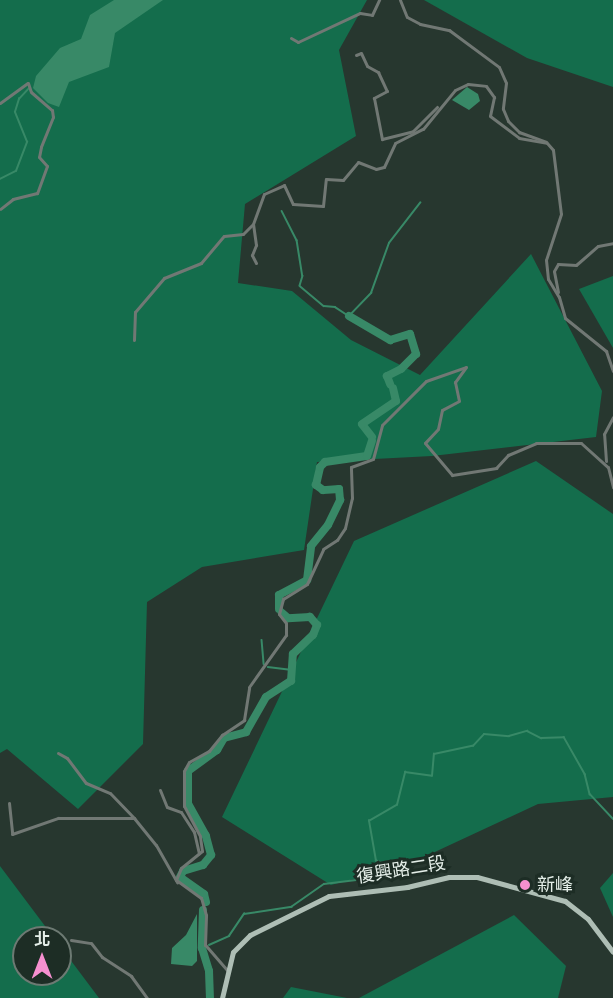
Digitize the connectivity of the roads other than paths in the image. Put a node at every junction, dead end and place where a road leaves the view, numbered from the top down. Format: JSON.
{"nodes":[{"id":1,"x":379,"y":0,"type":"edge"},
{"id":2,"x":399,"y":0,"type":"edge"},
{"id":3,"x":291,"y":38,"type":"dead end"},
{"id":4,"x":356,"y":55,"type":"dead end"},
{"id":5,"x":0,"y":103,"type":"edge"},
{"id":6,"x":441,"y":105,"type":"junction"},
{"id":7,"x":547,"y":143,"type":"junction"},
{"id":8,"x":0,"y":210,"type":"edge"},
{"id":9,"x":253,"y":224,"type":"junction"},
{"id":10,"x":613,"y":243,"type":"edge"},
{"id":11,"x":256,"y":263,"type":"dead end"},
{"id":12,"x":559,"y":297,"type":"junction"},
{"id":13,"x":134,"y":340,"type":"dead end"},
{"id":14,"x":613,"y":371,"type":"edge"},
{"id":15,"x":613,"y":417,"type":"edge"},
{"id":16,"x":606,"y":463,"type":"junction"},
{"id":17,"x":613,"y":487,"type":"edge"},
{"id":18,"x":58,"y":753,"type":"dead end"},
{"id":19,"x":160,"y":790,"type":"dead end"},
{"id":20,"x":9,"y":803,"type":"dead end"},
{"id":21,"x":134,"y":818,"type":"junction"},
{"id":22,"x":199,"y":855,"type":"junction"},
{"id":23,"x":178,"y":883,"type":"junction"},
{"id":24,"x":72,"y":940,"type":"edge"},
{"id":25,"x":613,"y":952,"type":"edge"},
{"id":26,"x":227,"y":970,"type":"junction"},
{"id":27,"x":147,"y":998,"type":"edge"},
{"id":28,"x":222,"y":998,"type":"edge"}],
"edges":[{"from":1,"to":3,"type":"street"},
{"from":2,"to":7,"type":"street"},
{"from":4,"to":6,"type":"street"},
{"from":5,"to":8,"type":"street"},
{"from":6,"to":7,"type":"street"},
{"from":6,"to":9,"type":"street"},
{"from":7,"to":12,"type":"street"},
{"from":9,"to":11,"type":"street"},
{"from":9,"to":13,"type":"street"},
{"from":10,"to":12,"type":"street"},
{"from":12,"to":14,"type":"street"},
{"from":15,"to":16,"type":"street"},
{"from":16,"to":17,"type":"street"},
{"from":16,"to":22,"type":"street"},
{"from":18,"to":21,"type":"street"},
{"from":19,"to":22,"type":"street"},
{"from":20,"to":21,"type":"street"},
{"from":21,"to":23,"type":"street"},
{"from":22,"to":23,"type":"street"},
{"from":23,"to":26,"type":"street"},
{"from":24,"to":27,"type":"street"},
{"from":25,"to":26,"type":"main road","name":"復興路二段"},
{"from":26,"to":28,"type":"main road","name":"復興路二段"}]}
